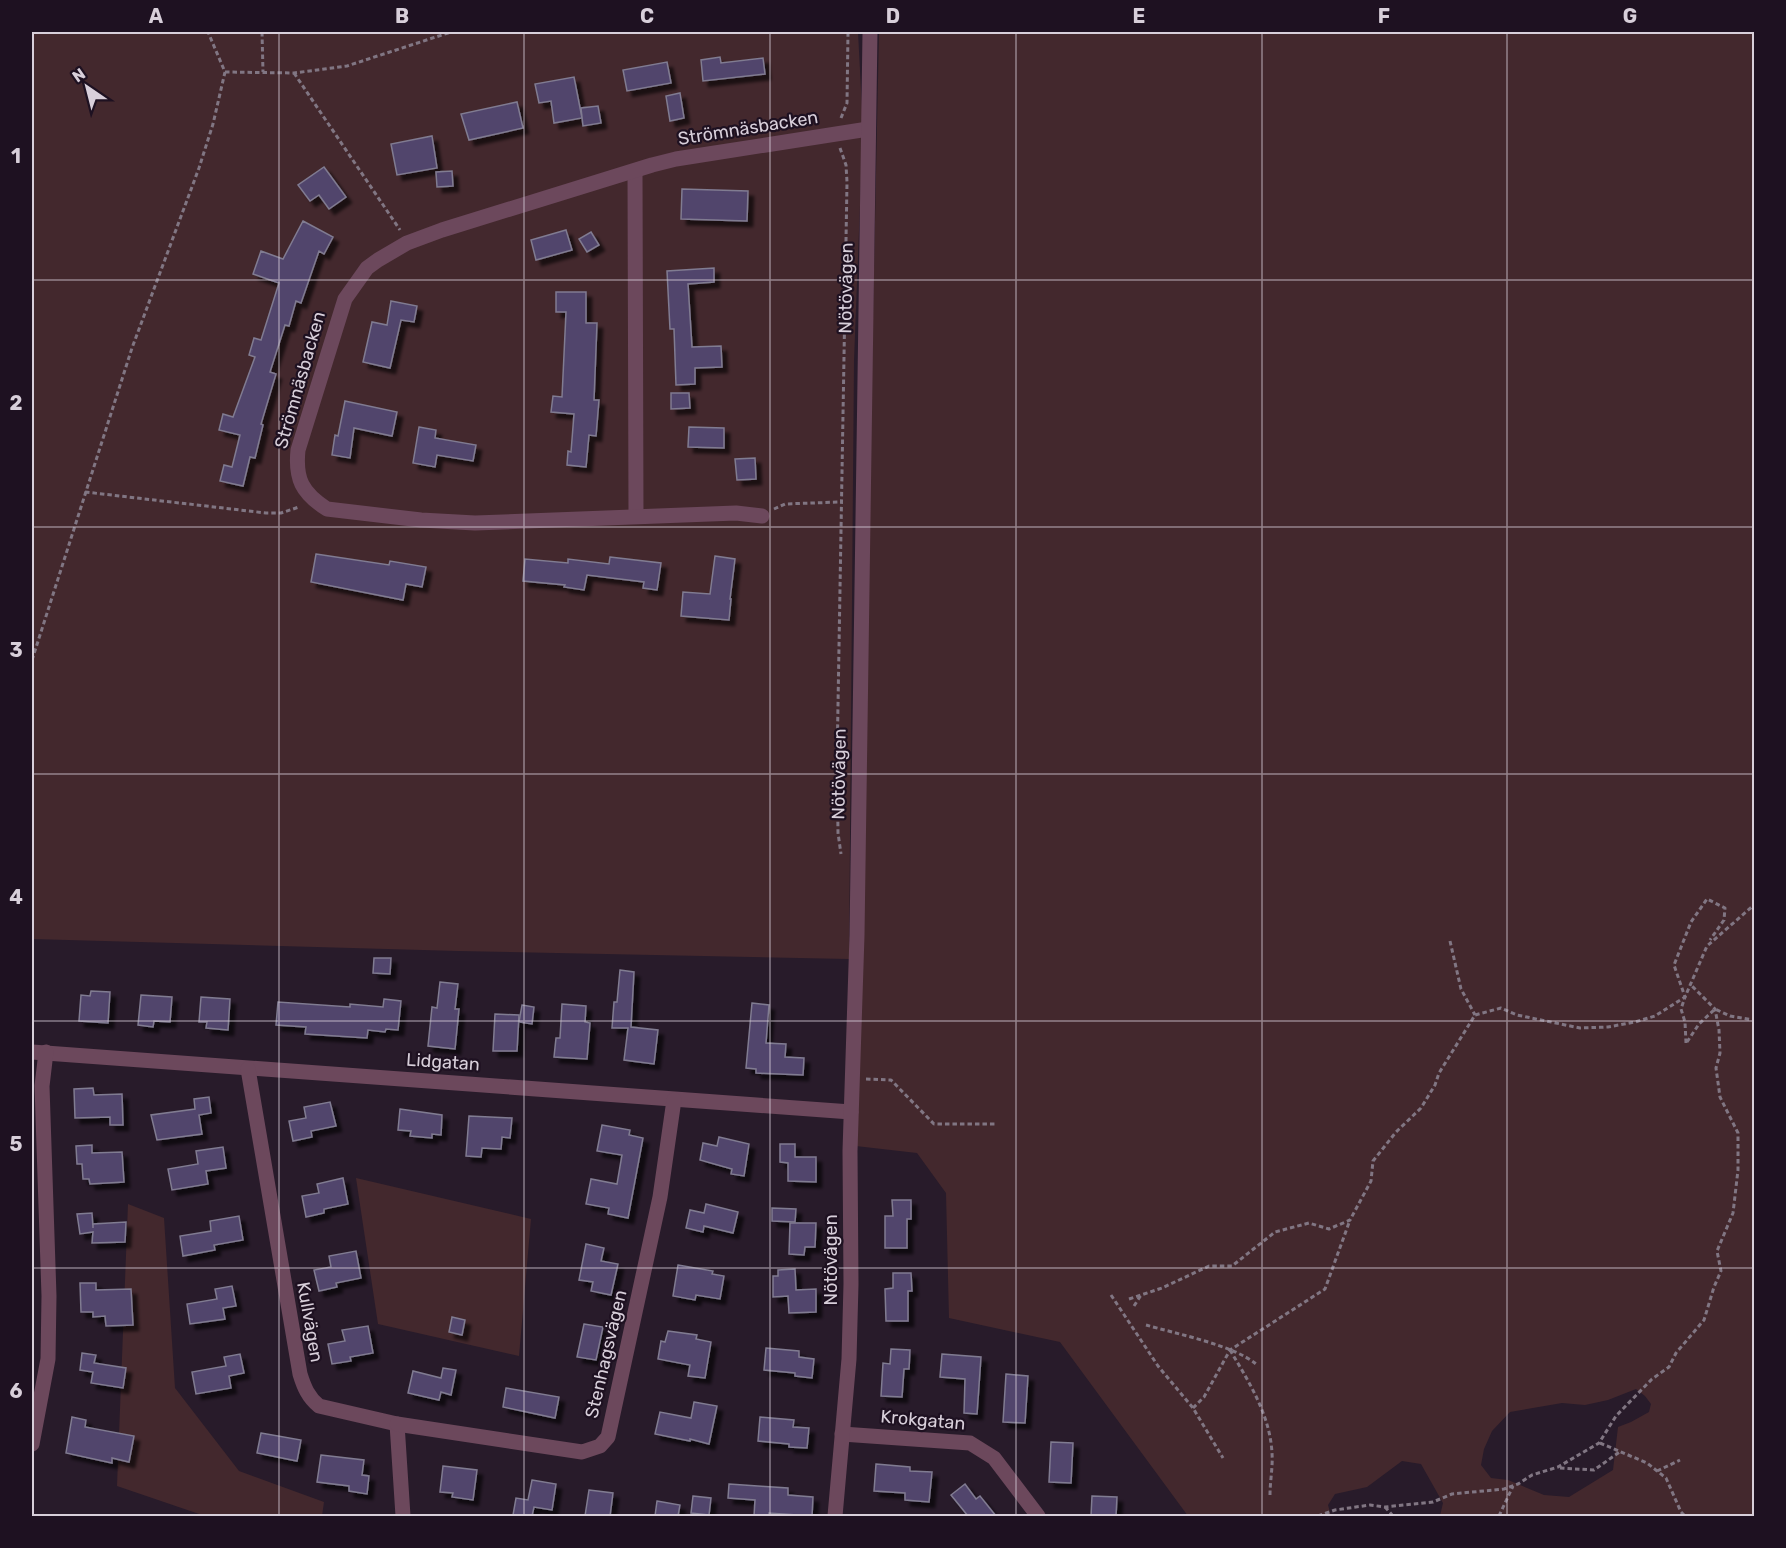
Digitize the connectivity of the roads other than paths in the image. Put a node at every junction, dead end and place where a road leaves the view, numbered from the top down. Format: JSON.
{"nodes":[{"id":1,"x":870,"y":32,"type":"edge"},
{"id":2,"x":868,"y":129,"type":"junction"},
{"id":3,"x":635,"y":171,"type":"junction"},
{"id":4,"x":636,"y":516,"type":"junction"},
{"id":5,"x":762,"y":516,"type":"road end"},
{"id":6,"x":39,"y":1052,"type":"edge"},
{"id":7,"x":248,"y":1069,"type":"junction"},
{"id":8,"x":674,"y":1100,"type":"junction"},
{"id":9,"x":851,"y":1112,"type":"junction"},
{"id":10,"x":397,"y":1424,"type":"junction"},
{"id":11,"x":842,"y":1434,"type":"junction"},
{"id":12,"x":32,"y":1444,"type":"edge"},
{"id":13,"x":403,"y":1516,"type":"edge"},
{"id":14,"x":835,"y":1516,"type":"edge"},
{"id":15,"x":1038,"y":1516,"type":"edge"}],
"edges":[{"from":1,"to":2,"type":"street","name":"Nötövägen"},
{"from":2,"to":3,"type":"street","name":"Strömnäsbacken"},
{"from":2,"to":9,"type":"street","name":"Nötövägen"},
{"from":3,"to":4,"type":"street"},
{"from":3,"to":4,"type":"street","name":"Strömnäsbacken"},
{"from":4,"to":5,"type":"street"},
{"from":6,"to":7,"type":"street","name":"Lidgatan"},
{"from":6,"to":12,"type":"street"},
{"from":7,"to":8,"type":"street","name":"Lidgatan"},
{"from":7,"to":10,"type":"street","name":"Kullvägen"},
{"from":8,"to":9,"type":"street","name":"Lidgatan"},
{"from":8,"to":10,"type":"street","name":"Stenhagsvägen"},
{"from":9,"to":11,"type":"street","name":"Nötövägen"},
{"from":10,"to":13,"type":"street"},
{"from":11,"to":14,"type":"street","name":"Nötövägen"},
{"from":11,"to":15,"type":"street","name":"Krokgatan"}]}
